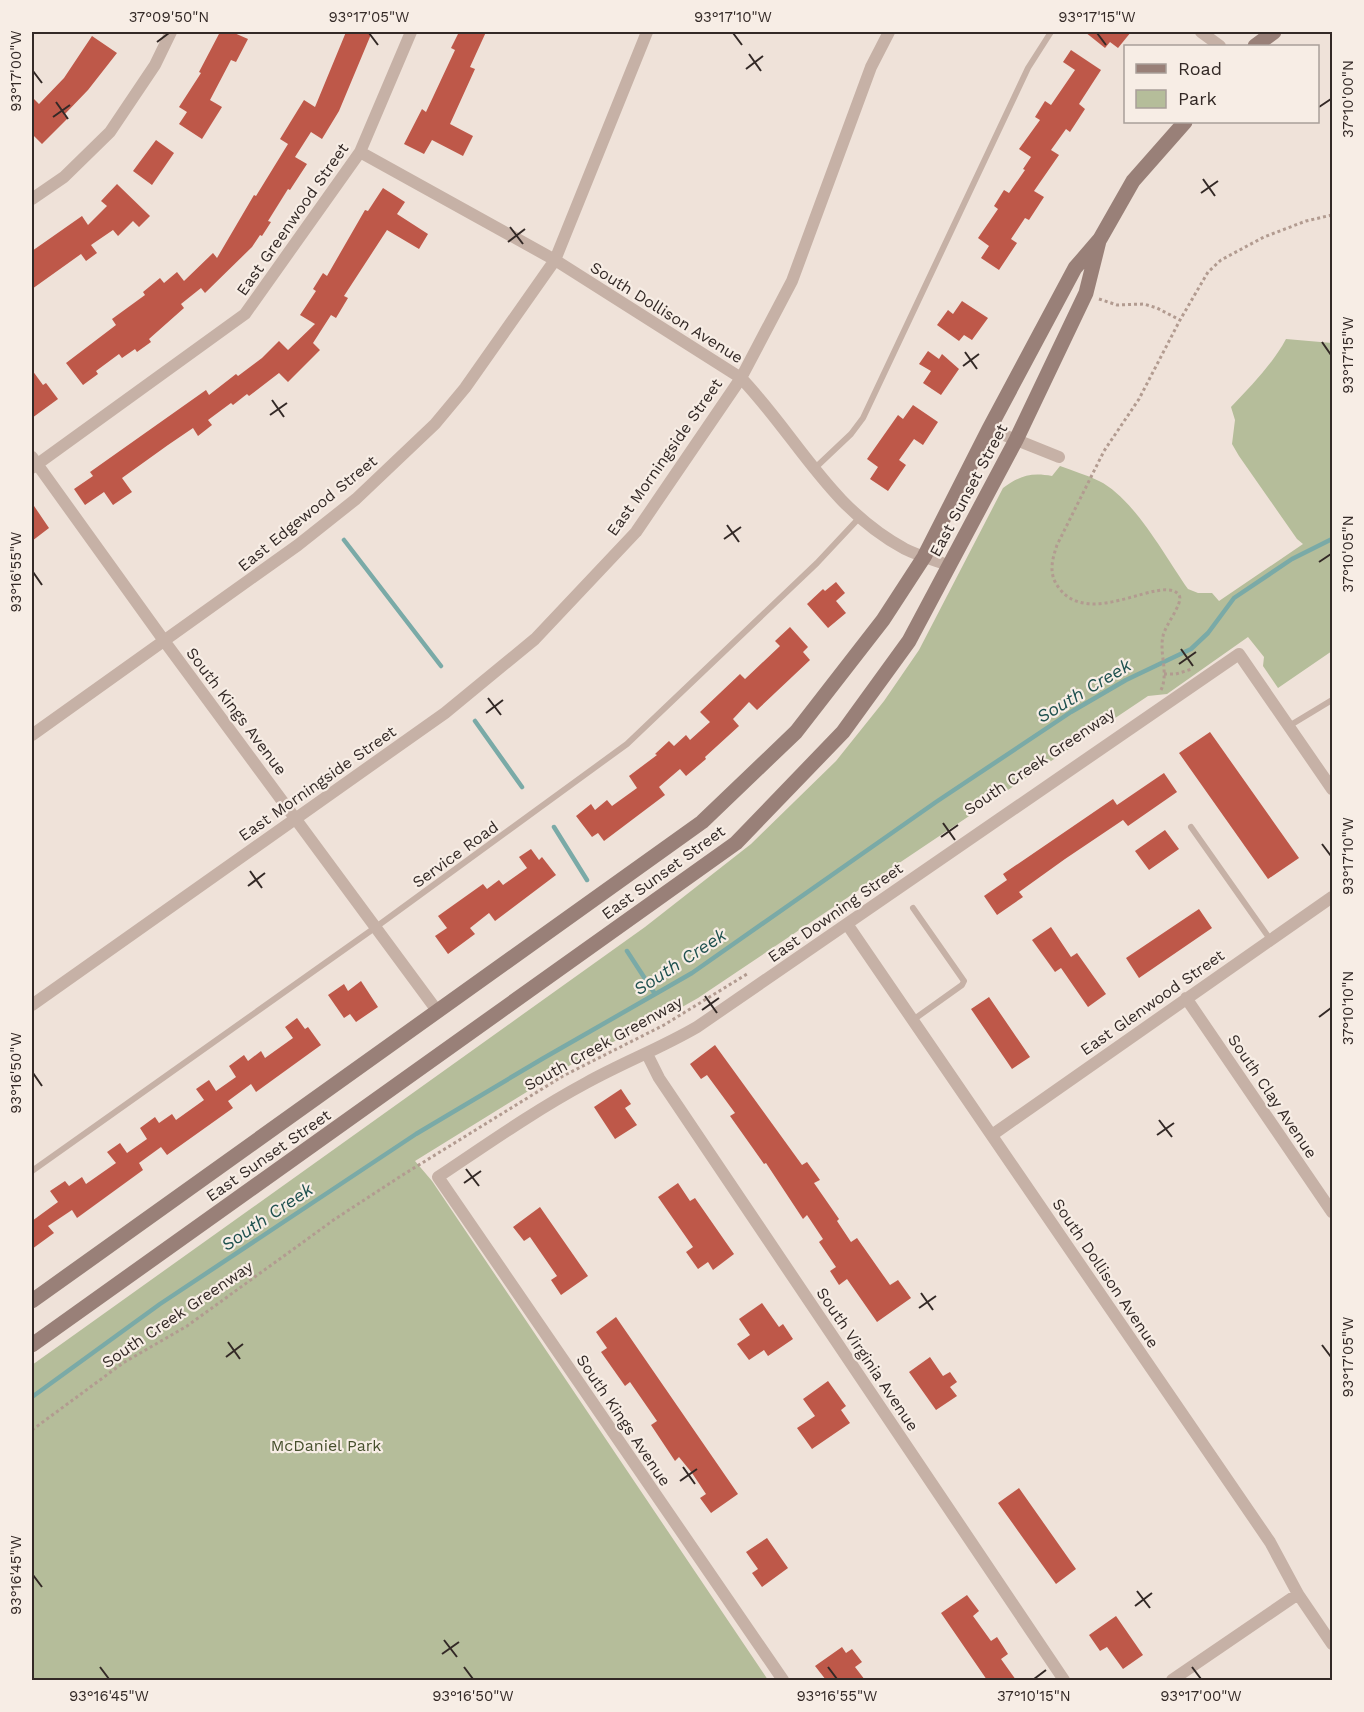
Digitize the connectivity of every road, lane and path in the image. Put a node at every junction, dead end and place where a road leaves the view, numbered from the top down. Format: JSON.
{"nodes":[{"id":1,"x":171,"y":32,"type":"edge"},
{"id":2,"x":411,"y":32,"type":"edge"},
{"id":3,"x":647,"y":32,"type":"edge"},
{"id":4,"x":889,"y":32,"type":"edge"},
{"id":5,"x":1051,"y":32,"type":"edge"},
{"id":6,"x":1201,"y":32,"type":"edge"},
{"id":7,"x":1274,"y":32,"type":"edge"},
{"id":8,"x":1219,"y":45,"type":"edge"},
{"id":9,"x":1256,"y":45,"type":"edge"},
{"id":10,"x":1184,"y":123,"type":"edge"},
{"id":11,"x":360,"y":152,"type":"junction"},
{"id":12,"x":32,"y":200,"type":"edge"},
{"id":13,"x":1332,"y":215,"type":"edge"},
{"id":14,"x":1100,"y":239,"type":"junction"},
{"id":15,"x":555,"y":260,"type":"junction"},
{"id":16,"x":1097,"y":299,"type":"dead end"},
{"id":17,"x":1180,"y":320,"type":"junction"},
{"id":18,"x":741,"y":378,"type":"junction"},
{"id":19,"x":989,"y":429,"type":"junction"},
{"id":20,"x":1016,"y":440,"type":"junction"},
{"id":21,"x":1059,"y":457,"type":"dead end"},
{"id":22,"x":33,"y":463,"type":"edge"},
{"id":23,"x":813,"y":470,"type":"junction"},
{"id":24,"x":860,"y":517,"type":"junction"},
{"id":25,"x":924,"y":557,"type":"junction"},
{"id":26,"x":948,"y":565,"type":"junction"},
{"id":27,"x":165,"y":642,"type":"junction"},
{"id":28,"x":1156,"y":695,"type":"dead end"},
{"id":29,"x":1332,"y":700,"type":"edge"},
{"id":30,"x":1289,"y":726,"type":"junction"},
{"id":31,"x":32,"y":735,"type":"edge"},
{"id":32,"x":1332,"y":789,"type":"edge"},
{"id":33,"x":296,"y":818,"type":"junction"},
{"id":34,"x":1191,"y":827,"type":"dead end"},
{"id":35,"x":1332,"y":897,"type":"edge"},
{"id":36,"x":914,"y":908,"type":"dead end"},
{"id":37,"x":847,"y":924,"type":"junction"},
{"id":38,"x":376,"y":927,"type":"junction"},
{"id":39,"x":1270,"y":939,"type":"junction"},
{"id":40,"x":749,"y":972,"type":"dead end"},
{"id":41,"x":1186,"y":998,"type":"junction"},
{"id":42,"x":32,"y":1005,"type":"edge"},
{"id":43,"x":438,"y":1012,"type":"junction"},
{"id":44,"x":913,"y":1020,"type":"junction"},
{"id":45,"x":647,"y":1054,"type":"junction"},
{"id":46,"x":992,"y":1135,"type":"junction"},
{"id":47,"x":32,"y":1171,"type":"edge"},
{"id":48,"x":438,"y":1177,"type":"joint"},
{"id":49,"x":1332,"y":1212,"type":"edge"},
{"id":50,"x":32,"y":1301,"type":"edge"},
{"id":51,"x":32,"y":1345,"type":"edge"},
{"id":52,"x":32,"y":1430,"type":"edge"},
{"id":53,"x":1298,"y":1594,"type":"junction"},
{"id":54,"x":1332,"y":1644,"type":"edge"},
{"id":55,"x":783,"y":1680,"type":"edge"},
{"id":56,"x":1064,"y":1680,"type":"edge"},
{"id":57,"x":1172,"y":1680,"type":"edge"}],
"edges":[{"from":1,"to":12,"type":"street"},
{"from":2,"to":11,"type":"street","name":"East Greenwood Street"},
{"from":3,"to":15,"type":"street","name":"East Edgewood Street"},
{"from":4,"to":18,"type":"street","name":"East Morningside Street"},
{"from":5,"to":23,"type":"lane"},
{"from":6,"to":8,"type":"street"},
{"from":7,"to":9,"type":"main road"},
{"from":10,"to":14,"type":"main road","name":"East Sunset Street"},
{"from":11,"to":15,"type":"street","name":"South Dollison Avenue"},
{"from":11,"to":22,"type":"street","name":"East Greenwood Street"},
{"from":13,"to":17,"type":"path"},
{"from":14,"to":19,"type":"main road","name":"East Sunset Street"},
{"from":14,"to":20,"type":"main road","name":"East Sunset Street"},
{"from":15,"to":18,"type":"street","name":"South Dollison Avenue"},
{"from":15,"to":27,"type":"street","name":"East Edgewood Street"},
{"from":16,"to":17,"type":"path"},
{"from":17,"to":28,"type":"path"},
{"from":18,"to":23,"type":"street","name":"South Dollison Avenue"},
{"from":18,"to":33,"type":"street","name":"East Morningside Street"},
{"from":19,"to":20,"type":"street"},
{"from":19,"to":25,"type":"main road","name":"East Sunset Street"},
{"from":20,"to":21,"type":"street"},
{"from":20,"to":26,"type":"main road","name":"East Sunset Street"},
{"from":22,"to":27,"type":"street","name":"South Kings Avenue"},
{"from":23,"to":24,"type":"street","name":"South Dollison Avenue"},
{"from":24,"to":25,"type":"street","name":"South Dollison Avenue"},
{"from":24,"to":38,"type":"lane","name":"Service Road"},
{"from":25,"to":26,"type":"street","name":"South Dollison Avenue"},
{"from":25,"to":43,"type":"main road","name":"East Sunset Street"},
{"from":26,"to":51,"type":"main road","name":"East Sunset Street"},
{"from":27,"to":31,"type":"street","name":"East Edgewood Street"},
{"from":27,"to":33,"type":"street","name":"South Kings Avenue"},
{"from":29,"to":30,"type":"lane"},
{"from":30,"to":32,"type":"street"},
{"from":30,"to":37,"type":"street","name":"East Downing Street"},
{"from":33,"to":38,"type":"street","name":"South Kings Avenue"},
{"from":33,"to":42,"type":"street","name":"East Morningside Street"},
{"from":34,"to":39,"type":"lane"},
{"from":35,"to":39,"type":"street","name":"East Glenwood Street"},
{"from":36,"to":44,"type":"lane"},
{"from":37,"to":44,"type":"street","name":"South Dollison Avenue"},
{"from":37,"to":45,"type":"street","name":"East Downing Street"},
{"from":38,"to":43,"type":"street","name":"South Kings Avenue"},
{"from":38,"to":47,"type":"lane","name":"Service Road"},
{"from":39,"to":41,"type":"street","name":"East Glenwood Street"},
{"from":40,"to":52,"type":"path","name":"South Creek Greenway"},
{"from":41,"to":46,"type":"street","name":"East Glenwood Street"},
{"from":41,"to":49,"type":"street","name":"South Clay Avenue"},
{"from":43,"to":50,"type":"main road","name":"East Sunset Street"},
{"from":44,"to":46,"type":"street","name":"South Dollison Avenue"},
{"from":45,"to":48,"type":"street","name":"East Downing Street"},
{"from":45,"to":56,"type":"street","name":"South Virginia Avenue"},
{"from":46,"to":53,"type":"street","name":"South Dollison Avenue"},
{"from":48,"to":55,"type":"street","name":"South Kings Avenue"},
{"from":53,"to":54,"type":"street","name":"South Dollison Avenue"},
{"from":53,"to":57,"type":"street"}]}
